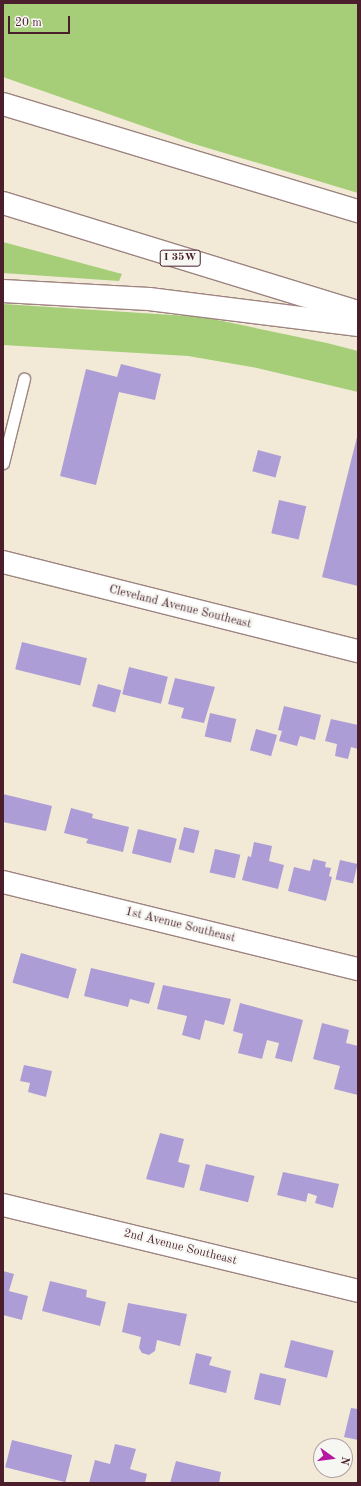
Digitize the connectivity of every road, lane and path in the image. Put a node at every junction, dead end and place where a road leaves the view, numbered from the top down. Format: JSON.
{"nodes":[{"id":1,"x":3,"y":104,"type":"edge"},
{"id":2,"x":3,"y":110,"type":"edge"},
{"id":3,"x":88,"y":132,"type":"junction"},
{"id":4,"x":3,"y":203,"type":"edge"},
{"id":5,"x":358,"y":211,"type":"edge"},
{"id":6,"x":3,"y":291,"type":"edge"},
{"id":7,"x":358,"y":312,"type":"edge"},
{"id":8,"x":358,"y":325,"type":"edge"},
{"id":9,"x":24,"y":379,"type":"dead end"},
{"id":10,"x":3,"y":463,"type":"edge"},
{"id":11,"x":3,"y":562,"type":"edge"},
{"id":12,"x":358,"y":651,"type":"edge"},
{"id":13,"x":3,"y":882,"type":"edge"},
{"id":14,"x":358,"y":969,"type":"edge"},
{"id":15,"x":3,"y":1205,"type":"edge"},
{"id":16,"x":358,"y":1291,"type":"edge"}],
"edges":[{"from":1,"to":3,"type":"main road"},
{"from":2,"to":3,"type":"main road"},
{"from":3,"to":5,"type":"main road"},
{"from":4,"to":7,"type":"main road","number":"I 35W"},
{"from":6,"to":8,"type":"main road"},
{"from":9,"to":10,"type":"lane"},
{"from":11,"to":12,"type":"main road","name":"Cleveland Avenue Southeast"},
{"from":13,"to":14,"type":"main road","name":"1st Avenue Southeast"},
{"from":15,"to":16,"type":"main road","name":"2nd Avenue Southeast"}]}
